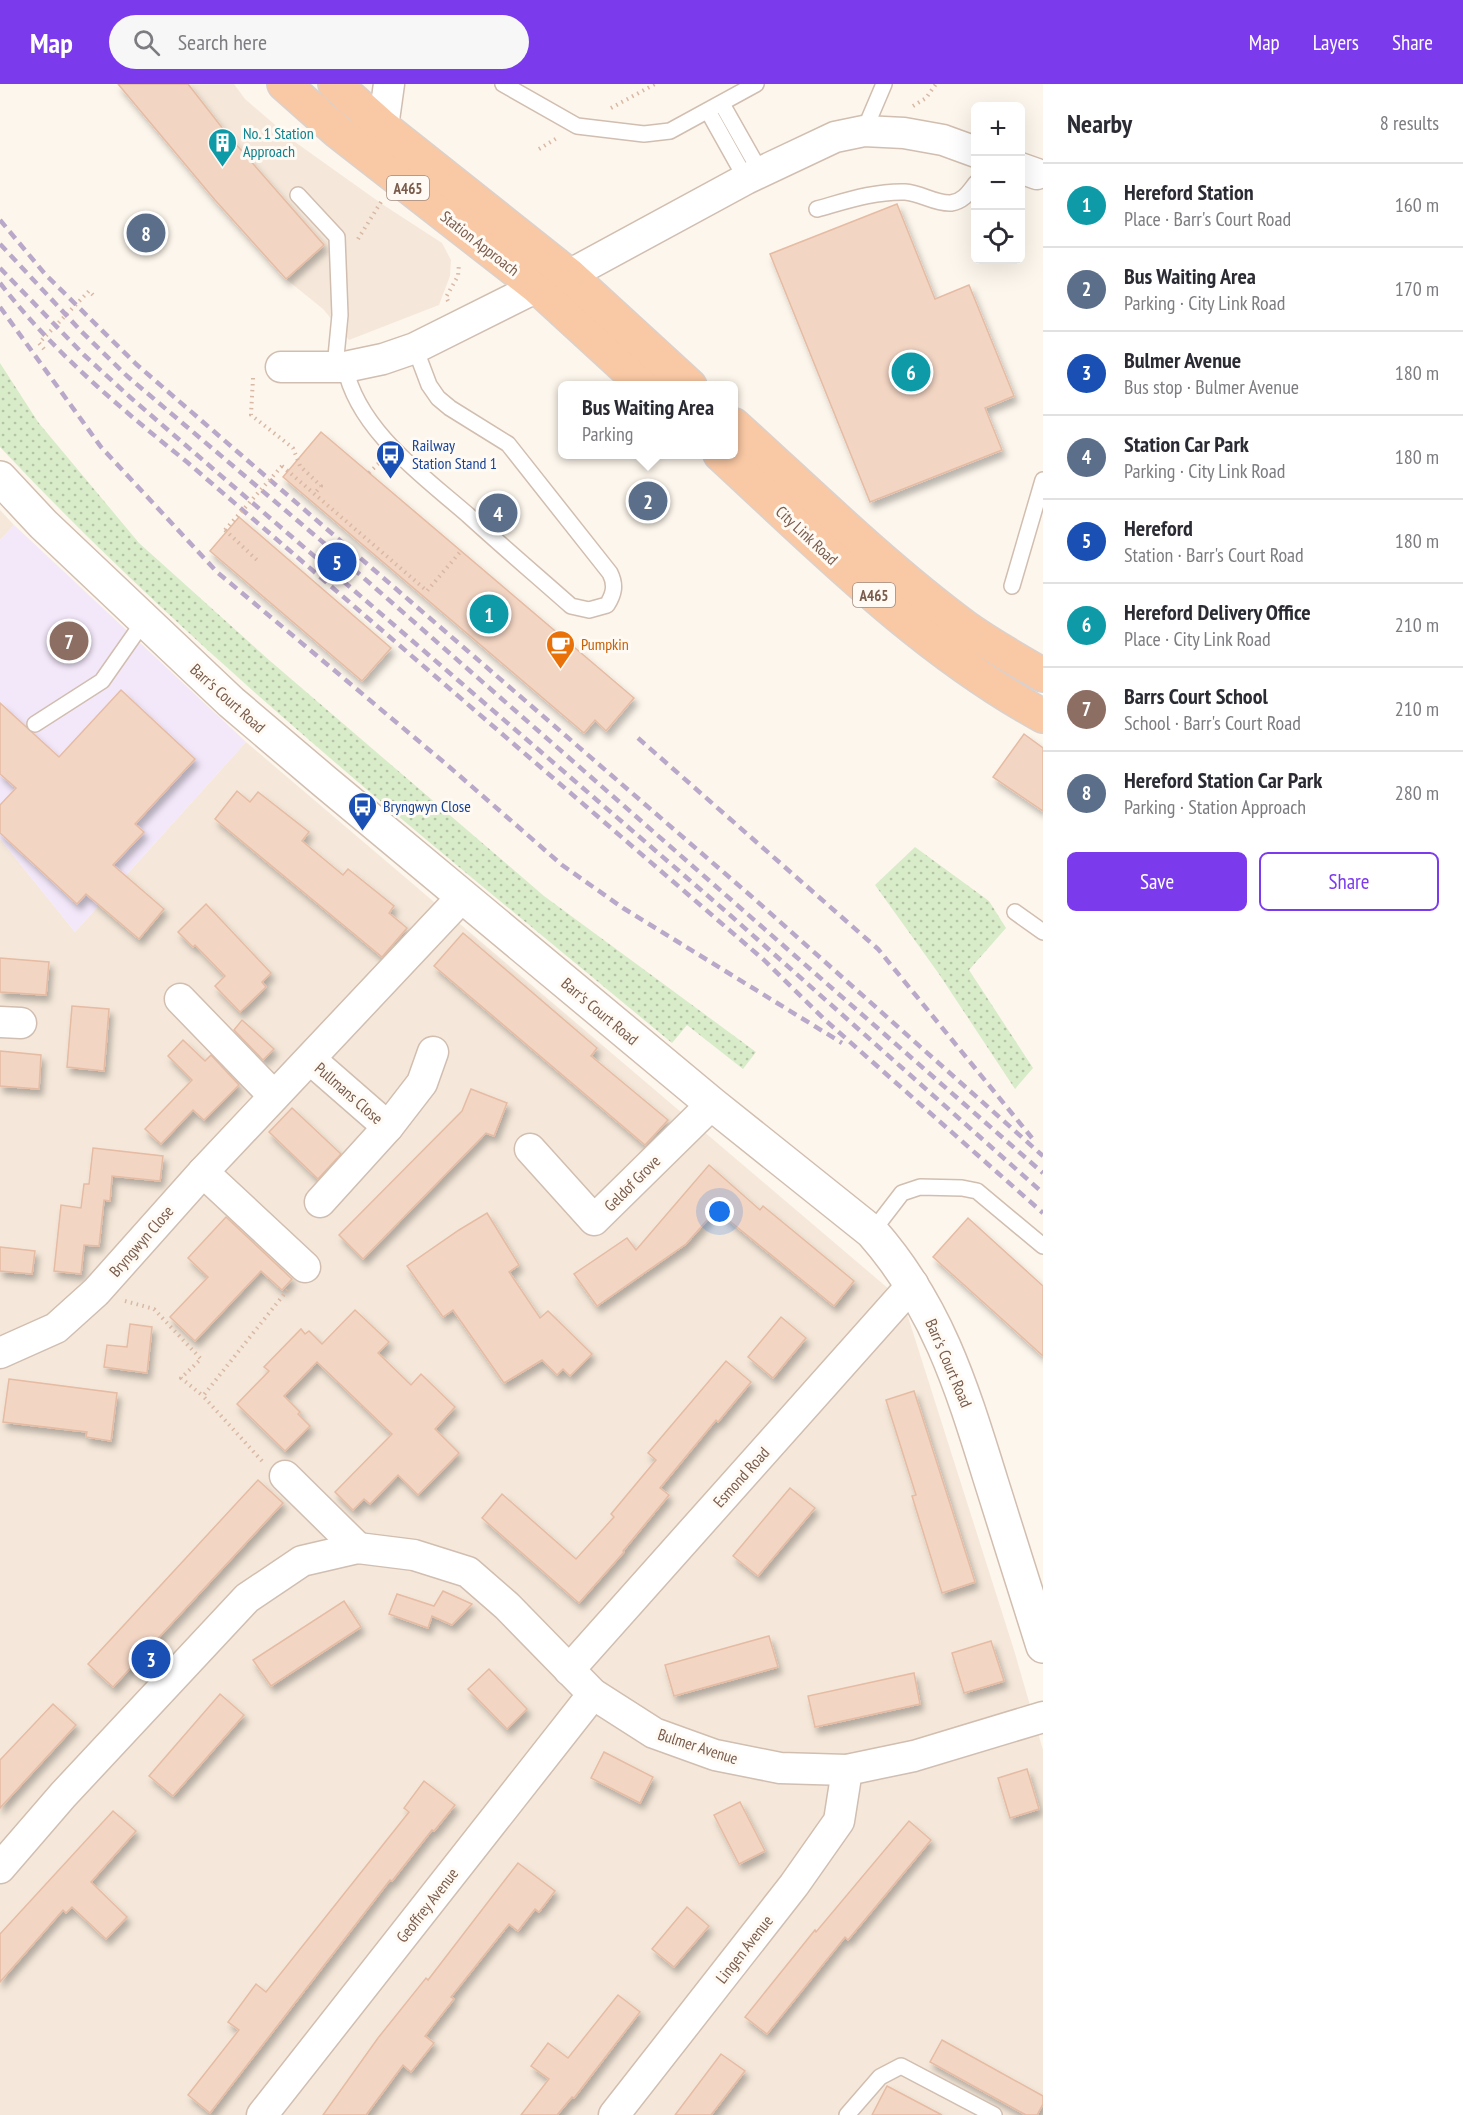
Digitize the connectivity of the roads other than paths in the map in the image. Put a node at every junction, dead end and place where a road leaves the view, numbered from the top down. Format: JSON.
{"nodes":[{"id":1,"x":284,"y":84,"type":"edge"},
{"id":2,"x":335,"y":84,"type":"edge"},
{"id":3,"x":389,"y":84,"type":"edge"},
{"id":4,"x":503,"y":84,"type":"edge"},
{"id":5,"x":756,"y":84,"type":"edge"},
{"id":6,"x":884,"y":84,"type":"edge"},
{"id":7,"x":722,"y":104,"type":"junction"},
{"id":8,"x":708,"y":111,"type":"junction"},
{"id":9,"x":870,"y":119,"type":"junction"},
{"id":10,"x":383,"y":126,"type":"junction"},
{"id":11,"x":971,"y":150,"type":"edge"},
{"id":12,"x":754,"y":176,"type":"junction"},
{"id":13,"x":971,"y":189,"type":"edge"},
{"id":14,"x":298,"y":195,"type":"dead end"},
{"id":15,"x":817,"y":208,"type":"dead end"},
{"id":16,"x":569,"y":275,"type":"junction"},
{"id":17,"x":537,"y":287,"type":"junction"},
{"id":18,"x":415,"y":348,"type":"junction"},
{"id":19,"x":340,"y":367,"type":"junction"},
{"id":20,"x":267,"y":371,"type":"road end"},
{"id":21,"x":640,"y":381,"type":"edge"},
{"id":22,"x":685,"y":381,"type":"edge"},
{"id":23,"x":738,"y":429,"type":"edge"},
{"id":24,"x":725,"y":459,"type":"edge"},
{"id":25,"x":0,"y":478,"type":"edge"},
{"id":26,"x":1043,"y":480,"type":"edge"},
{"id":27,"x":1012,"y":586,"type":"dead end"},
{"id":28,"x":144,"y":621,"type":"junction"},
{"id":29,"x":1043,"y":675,"type":"edge"},
{"id":30,"x":1043,"y":716,"type":"edge"},
{"id":31,"x":35,"y":724,"type":"dead end"},
{"id":32,"x":463,"y":896,"type":"junction"},
{"id":33,"x":1016,"y":912,"type":"dead end"},
{"id":34,"x":1043,"y":932,"type":"edge"},
{"id":35,"x":180,"y":999,"type":"dead end"},
{"id":36,"x":433,"y":1052,"type":"dead end"},
{"id":37,"x":310,"y":1059,"type":"junction"},
{"id":38,"x":274,"y":1096,"type":"junction"},
{"id":39,"x":712,"y":1104,"type":"junction"},
{"id":40,"x":388,"y":1127,"type":"junction"},
{"id":41,"x":530,"y":1149,"type":"dead end"},
{"id":42,"x":203,"y":1172,"type":"junction"},
{"id":43,"x":320,"y":1202,"type":"dead end"},
{"id":44,"x":872,"y":1232,"type":"junction"},
{"id":45,"x":1043,"y":1246,"type":"edge"},
{"id":46,"x":305,"y":1267,"type":"road end"},
{"id":47,"x":912,"y":1284,"type":"junction"},
{"id":48,"x":0,"y":1353,"type":"edge"},
{"id":49,"x":285,"y":1476,"type":"road end"},
{"id":50,"x":358,"y":1548,"type":"junction"},
{"id":51,"x":1043,"y":1646,"type":"edge"},
{"id":52,"x":569,"y":1670,"type":"junction"},
{"id":53,"x":593,"y":1694,"type":"junction"},
{"id":54,"x":1043,"y":1717,"type":"edge"},
{"id":55,"x":847,"y":1770,"type":"junction"},
{"id":56,"x":0,"y":1868,"type":"edge"},
{"id":57,"x":262,"y":2115,"type":"edge"},
{"id":58,"x":614,"y":2115,"type":"edge"},
{"id":59,"x":847,"y":2115,"type":"edge"},
{"id":60,"x":994,"y":2115,"type":"edge"}],
"edges":[{"from":1,"to":17,"type":"highway","name":"Station Approach","number":"A465"},
{"from":2,"to":10,"type":"highway","name":"Station Approach","number":"A465"},
{"from":3,"to":10,"type":"street"},
{"from":4,"to":8,"type":"lane"},
{"from":5,"to":7,"type":"lane"},
{"from":6,"to":9,"type":"lane"},
{"from":7,"to":8,"type":"lane"},
{"from":7,"to":12,"type":"lane"},
{"from":8,"to":12,"type":"lane"},
{"from":9,"to":11,"type":"street"},
{"from":9,"to":12,"type":"street"},
{"from":10,"to":16,"type":"highway","name":"Station Approach","number":"A465"},
{"from":12,"to":16,"type":"street"},
{"from":13,"to":15,"type":"lane"},
{"from":14,"to":19,"type":"lane"},
{"from":16,"to":17,"type":"street"},
{"from":16,"to":22,"type":"highway","number":"A465"},
{"from":17,"to":18,"type":"street"},
{"from":17,"to":21,"type":"highway","number":"A465"},
{"from":18,"to":19,"type":"street"},
{"from":18,"to":19,"type":"lane"},
{"from":19,"to":20,"type":"street"},
{"from":23,"to":29,"type":"highway","name":"City Link Road","number":"A465"},
{"from":24,"to":30,"type":"highway","name":"City Link Road","number":"A465"},
{"from":25,"to":28,"type":"street","name":"Barr's Court Road"},
{"from":26,"to":27,"type":"lane"},
{"from":28,"to":31,"type":"lane"},
{"from":28,"to":32,"type":"street","name":"Barr's Court Road"},
{"from":32,"to":37,"type":"street","name":"Bryngwyn Close"},
{"from":32,"to":39,"type":"street","name":"Barr's Court Road"},
{"from":33,"to":34,"type":"lane"},
{"from":35,"to":38,"type":"street"},
{"from":36,"to":40,"type":"street","name":"Pullmans Close"},
{"from":37,"to":38,"type":"street","name":"Bryngwyn Close"},
{"from":37,"to":40,"type":"street","name":"Pullmans Close"},
{"from":38,"to":42,"type":"street","name":"Bryngwyn Close"},
{"from":39,"to":41,"type":"street","name":"Geldof Grove"},
{"from":39,"to":44,"type":"street","name":"Barr's Court Road"},
{"from":40,"to":43,"type":"street","name":"Pullmans Close"},
{"from":42,"to":46,"type":"street"},
{"from":42,"to":48,"type":"street","name":"Bryngwyn Close"},
{"from":44,"to":45,"type":"lane"},
{"from":44,"to":47,"type":"street","name":"Barr's Court Road"},
{"from":47,"to":51,"type":"street","name":"Barr's Court Road"},
{"from":47,"to":52,"type":"street","name":"Esmond Road"},
{"from":49,"to":50,"type":"street"},
{"from":50,"to":52,"type":"street","name":"Bulmer Avenue"},
{"from":50,"to":56,"type":"street","name":"Bulmer Avenue"},
{"from":52,"to":53,"type":"street","name":"Bulmer Avenue"},
{"from":53,"to":55,"type":"street","name":"Bulmer Avenue"},
{"from":53,"to":57,"type":"street","name":"Geoffrey Avenue"},
{"from":54,"to":55,"type":"street","name":"Bulmer Avenue"},
{"from":55,"to":58,"type":"street","name":"Lingen Avenue"},
{"from":59,"to":60,"type":"lane"}]}
